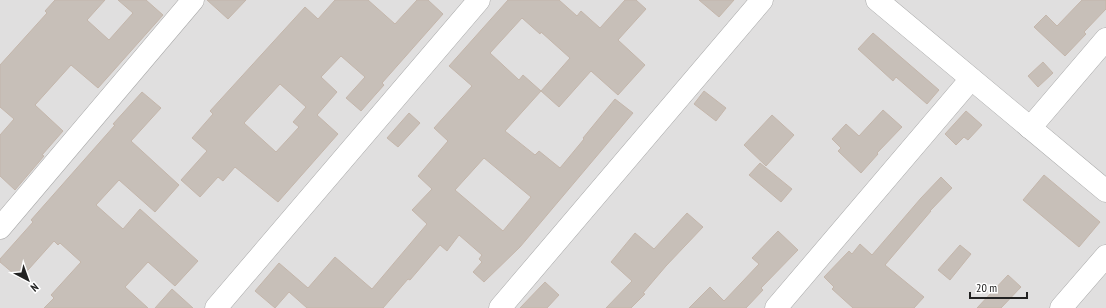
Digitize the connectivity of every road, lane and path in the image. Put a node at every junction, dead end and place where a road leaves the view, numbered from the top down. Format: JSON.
{"nodes":[{"id":1,"x":193,"y":0,"type":"edge"},
{"id":2,"x":479,"y":0,"type":"edge"},
{"id":3,"x":762,"y":0,"type":"edge"},
{"id":4,"x":877,"y":0,"type":"edge"},
{"id":5,"x":1106,"y":38,"type":"edge"},
{"id":6,"x":972,"y":79,"type":"junction"},
{"id":7,"x":1030,"y":128,"type":"junction"},
{"id":8,"x":1106,"y":192,"type":"edge"},
{"id":9,"x":0,"y":228,"type":"edge"},
{"id":10,"x":1106,"y":256,"type":"edge"},
{"id":11,"x":216,"y":308,"type":"edge"},
{"id":12,"x":500,"y":308,"type":"edge"},
{"id":13,"x":776,"y":308,"type":"edge"},
{"id":14,"x":1062,"y":308,"type":"edge"}],
"edges":[{"from":1,"to":9,"type":"street"},
{"from":2,"to":11,"type":"street"},
{"from":3,"to":12,"type":"street"},
{"from":4,"to":6,"type":"street"},
{"from":5,"to":7,"type":"street"},
{"from":6,"to":7,"type":"street"},
{"from":6,"to":13,"type":"street"},
{"from":7,"to":8,"type":"street"},
{"from":10,"to":14,"type":"street"}]}
